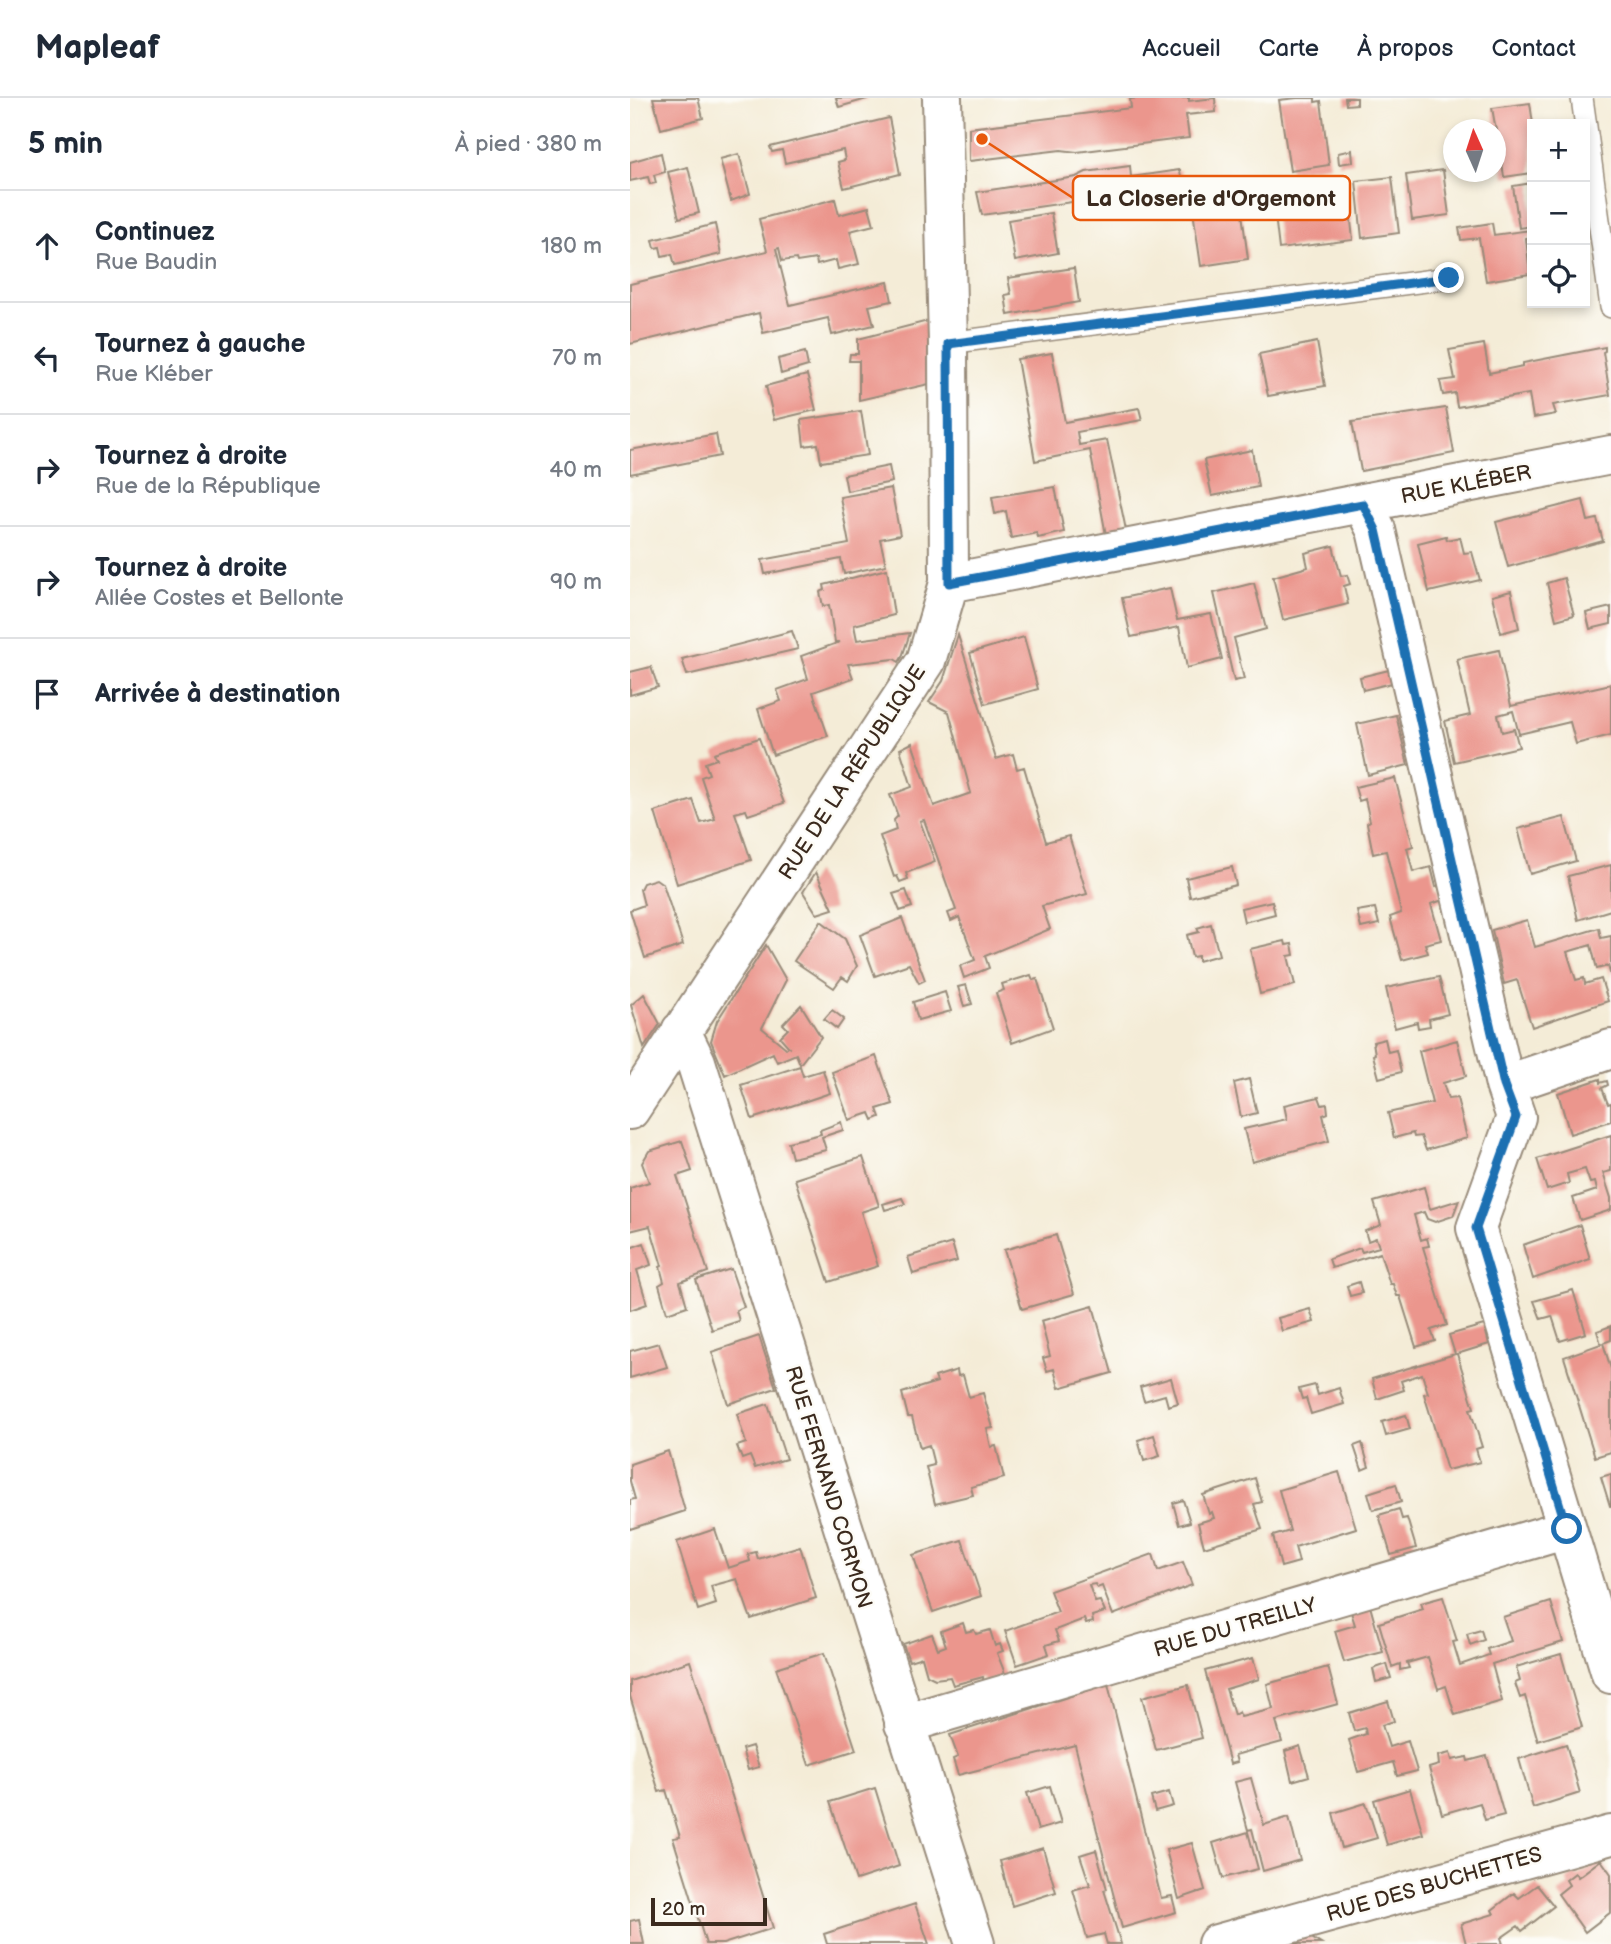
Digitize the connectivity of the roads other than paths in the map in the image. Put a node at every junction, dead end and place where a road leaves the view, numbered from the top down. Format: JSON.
{"nodes":[{"id":1,"x":942,"y":98,"type":"edge"},
{"id":2,"x":1582,"y":98,"type":"edge"},
{"id":3,"x":1449,"y":278,"type":"dead end"},
{"id":4,"x":1611,"y":307,"type":"edge"},
{"id":5,"x":948,"y":344,"type":"junction"},
{"id":6,"x":1611,"y":455,"type":"edge"},
{"id":7,"x":1363,"y":504,"type":"junction"},
{"id":8,"x":949,"y":583,"type":"junction"},
{"id":9,"x":681,"y":1031,"type":"junction"},
{"id":10,"x":1611,"y":1049,"type":"edge"},
{"id":11,"x":1504,"y":1085,"type":"junction"},
{"id":12,"x":630,"y":1110,"type":"edge"},
{"id":13,"x":1567,"y":1529,"type":"junction"},
{"id":14,"x":1611,"y":1674,"type":"edge"},
{"id":15,"x":904,"y":1724,"type":"junction"},
{"id":16,"x":1611,"y":1835,"type":"edge"},
{"id":17,"x":975,"y":1944,"type":"edge"},
{"id":18,"x":1217,"y":1944,"type":"edge"}],
"edges":[{"from":1,"to":5,"type":"street","name":"RUE DE LA RÉPUBLIQUE"},
{"from":2,"to":4,"type":"lane"},
{"from":3,"to":5,"type":"lane"},
{"from":5,"to":8,"type":"street","name":"RUE DE LA RÉPUBLIQUE"},
{"from":6,"to":7,"type":"street","name":"RUE KLÉBER"},
{"from":7,"to":8,"type":"street","name":"RUE KLÉBER"},
{"from":7,"to":11,"type":"street"},
{"from":8,"to":9,"type":"street","name":"RUE DE LA RÉPUBLIQUE"},
{"from":9,"to":12,"type":"street","name":"RUE DE LA RÉPUBLIQUE"},
{"from":9,"to":15,"type":"street","name":"RUE FERNAND CORMON"},
{"from":10,"to":11,"type":"street"},
{"from":11,"to":13,"type":"street"},
{"from":13,"to":14,"type":"street"},
{"from":13,"to":15,"type":"street","name":"RUE DU TREILLY"},
{"from":15,"to":17,"type":"street","name":"RUE FERNAND CORMON"},
{"from":16,"to":18,"type":"street","name":"RUE DES BUCHETTES"}]}
